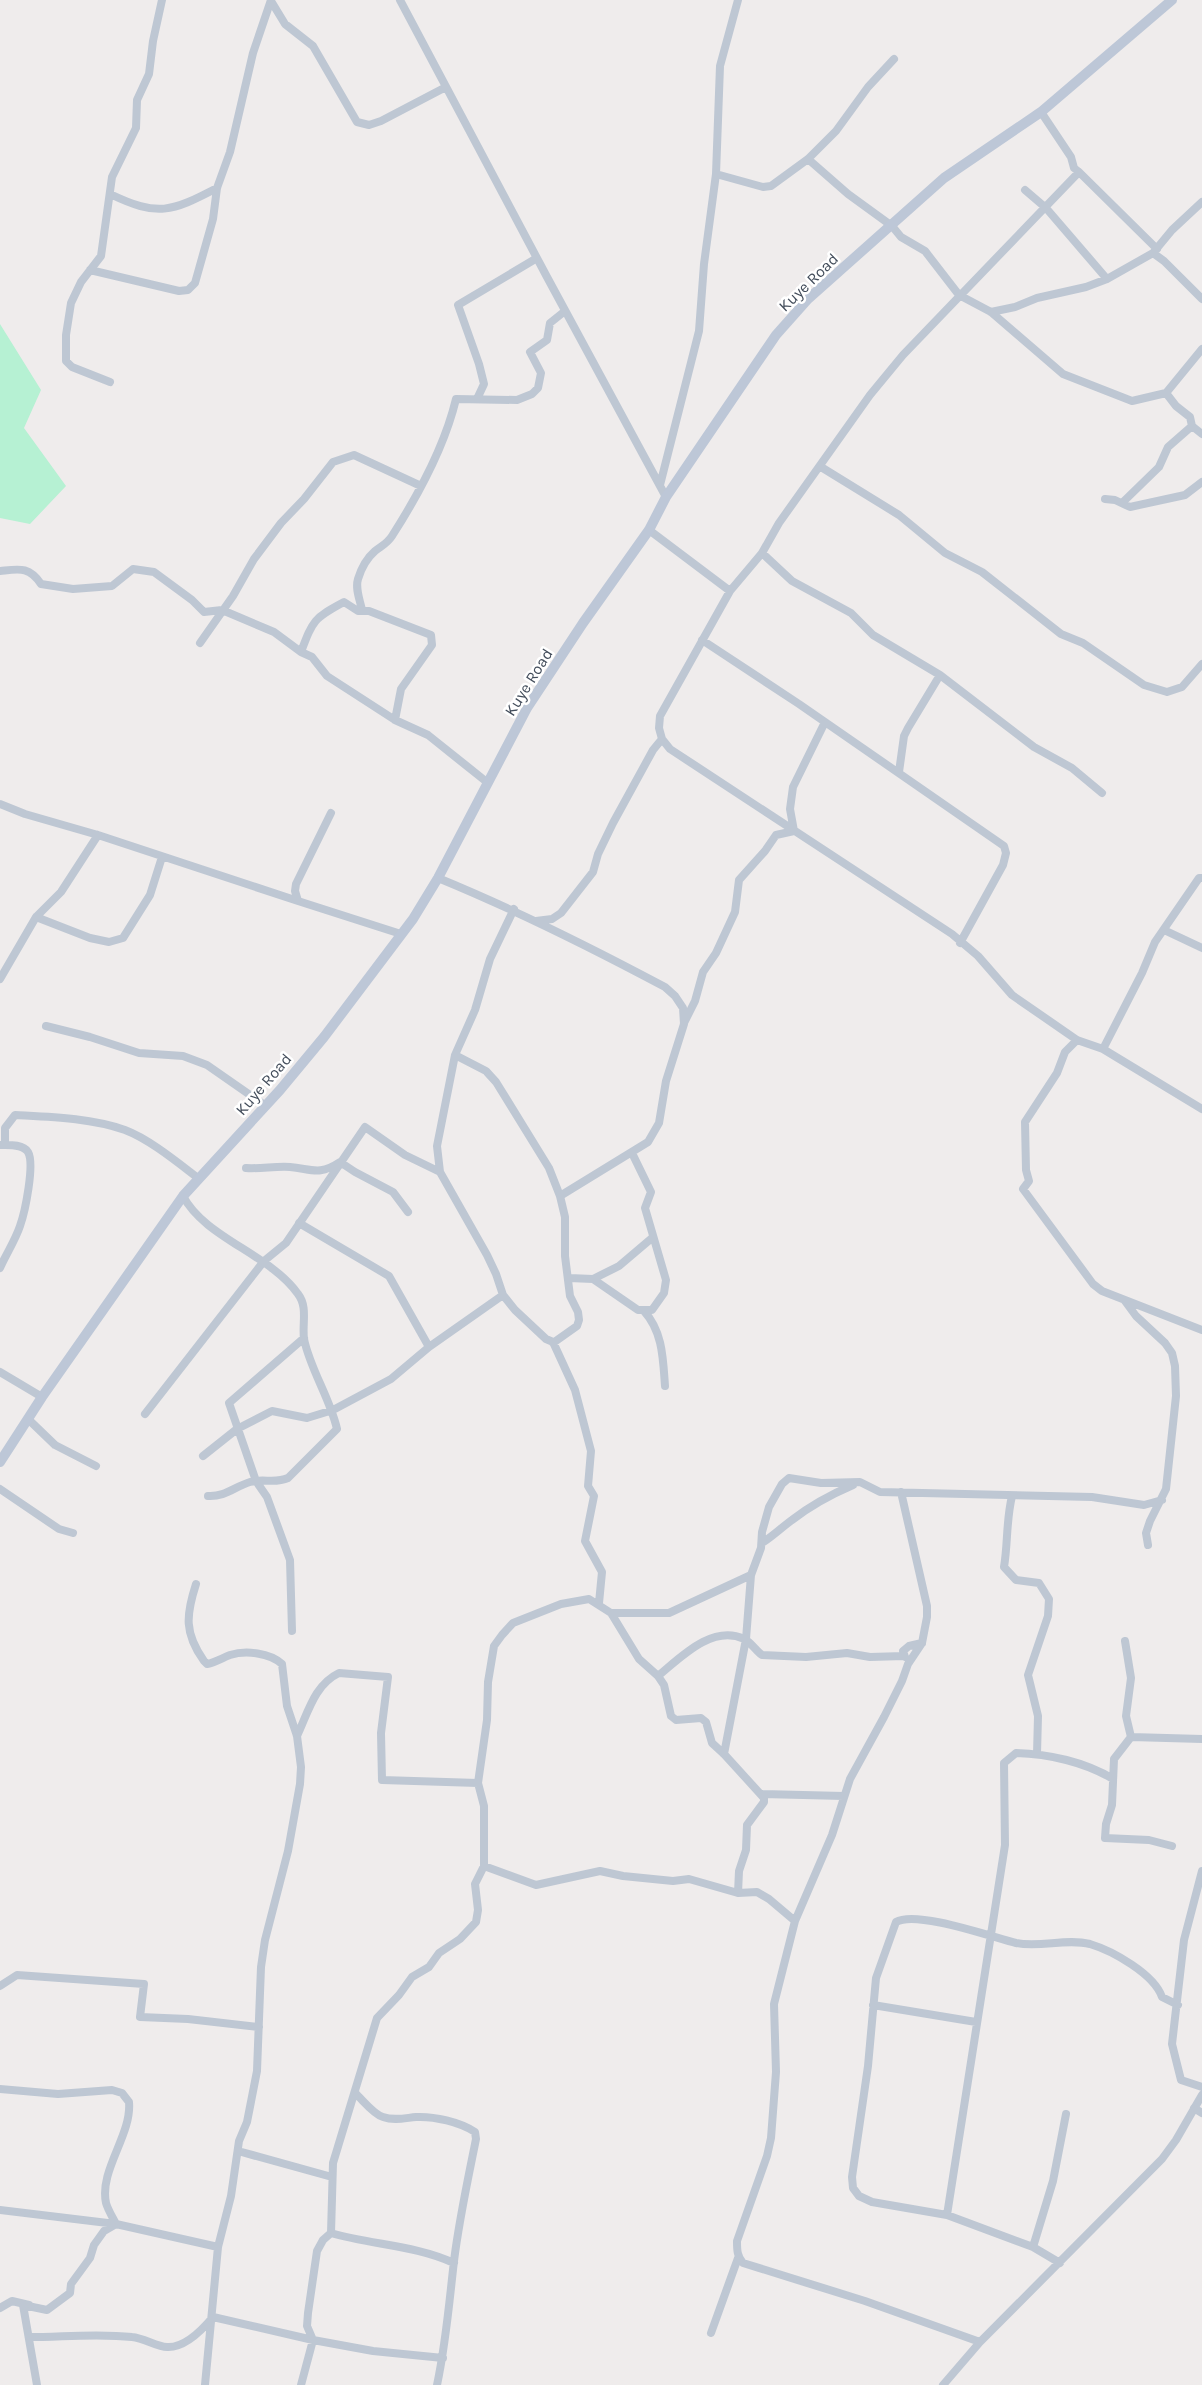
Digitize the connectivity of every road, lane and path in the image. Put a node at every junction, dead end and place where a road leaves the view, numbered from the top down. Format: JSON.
{"nodes":[{"id":1,"x":162,"y":0,"type":"edge"},
{"id":2,"x":400,"y":0,"type":"edge"},
{"id":3,"x":738,"y":0,"type":"edge"},
{"id":4,"x":1172,"y":0,"type":"edge"},
{"id":5,"x":271,"y":1,"type":"edge"},
{"id":6,"x":894,"y":59,"type":"dead end"},
{"id":7,"x":446,"y":87,"type":"junction"},
{"id":8,"x":1041,"y":112,"type":"junction"},
{"id":9,"x":808,"y":159,"type":"junction"},
{"id":10,"x":1079,"y":172,"type":"junction"},
{"id":11,"x":716,"y":174,"type":"junction"},
{"id":12,"x":217,"y":188,"type":"junction"},
{"id":13,"x":1025,"y":190,"type":"dead end"},
{"id":14,"x":110,"y":194,"type":"junction"},
{"id":15,"x":1202,"y":202,"type":"edge"},
{"id":16,"x":1046,"y":208,"type":"junction"},
{"id":17,"x":892,"y":226,"type":"junction"},
{"id":18,"x":1155,"y":251,"type":"junction"},
{"id":19,"x":537,"y":258,"type":"junction"},
{"id":20,"x":90,"y":270,"type":"junction"},
{"id":21,"x":1107,"y":279,"type":"junction"},
{"id":22,"x":959,"y":295,"type":"junction"},
{"id":23,"x":1202,"y":299,"type":"edge"},
{"id":24,"x":565,"y":310,"type":"junction"},
{"id":25,"x":991,"y":312,"type":"junction"},
{"id":26,"x":1202,"y":349,"type":"edge"},
{"id":27,"x":110,"y":382,"type":"dead end"},
{"id":28,"x":1166,"y":393,"type":"junction"},
{"id":29,"x":477,"y":399,"type":"junction"},
{"id":30,"x":1192,"y":426,"type":"junction"},
{"id":31,"x":1202,"y":434,"type":"edge"},
{"id":32,"x":821,"y":466,"type":"junction"},
{"id":33,"x":1202,"y":482,"type":"edge"},
{"id":34,"x":660,"y":485,"type":"junction"},
{"id":35,"x":422,"y":486,"type":"junction"},
{"id":36,"x":666,"y":497,"type":"junction"},
{"id":37,"x":1105,"y":499,"type":"dead end"},
{"id":38,"x":1122,"y":503,"type":"junction"},
{"id":39,"x":649,"y":530,"type":"junction"},
{"id":40,"x":762,"y":553,"type":"junction"},
{"id":41,"x":0,"y":571,"type":"edge"},
{"id":42,"x":730,"y":591,"type":"junction"},
{"id":43,"x":222,"y":610,"type":"junction"},
{"id":44,"x":362,"y":610,"type":"junction"},
{"id":45,"x":702,"y":640,"type":"junction"},
{"id":46,"x":200,"y":643,"type":"dead end"},
{"id":47,"x":301,"y":652,"type":"junction"},
{"id":48,"x":1202,"y":664,"type":"edge"},
{"id":49,"x":940,"y":675,"type":"junction"},
{"id":50,"x":395,"y":720,"type":"junction"},
{"id":51,"x":825,"y":722,"type":"junction"},
{"id":52,"x":662,"y":739,"type":"junction"},
{"id":53,"x":899,"y":772,"type":"junction"},
{"id":54,"x":488,"y":783,"type":"junction"},
{"id":55,"x":1102,"y":793,"type":"dead end"},
{"id":56,"x":0,"y":804,"type":"edge"},
{"id":57,"x":331,"y":813,"type":"dead end"},
{"id":58,"x":794,"y":831,"type":"junction"},
{"id":59,"x":98,"y":835,"type":"junction"},
{"id":60,"x":162,"y":857,"type":"junction"},
{"id":61,"x":438,"y":878,"type":"junction"},
{"id":62,"x":1202,"y":878,"type":"edge"},
{"id":63,"x":298,"y":901,"type":"junction"},
{"id":64,"x":513,"y":909,"type":"junction"},
{"id":65,"x":36,"y":917,"type":"junction"},
{"id":66,"x":534,"y":921,"type":"junction"},
{"id":67,"x":1164,"y":930,"type":"junction"},
{"id":68,"x":401,"y":934,"type":"junction"},
{"id":69,"x":960,"y":943,"type":"junction"},
{"id":70,"x":1202,"y":948,"type":"edge"},
{"id":71,"x":0,"y":980,"type":"edge"},
{"id":72,"x":684,"y":1024,"type":"junction"},
{"id":73,"x":46,"y":1026,"type":"dead end"},
{"id":74,"x":1077,"y":1040,"type":"junction"},
{"id":75,"x":1104,"y":1049,"type":"junction"},
{"id":76,"x":455,"y":1055,"type":"junction"},
{"id":77,"x":266,"y":1106,"type":"junction"},
{"id":78,"x":1202,"y":1109,"type":"edge"},
{"id":79,"x":2,"y":1145,"type":"edge"},
{"id":80,"x":632,"y":1153,"type":"junction"},
{"id":81,"x":340,"y":1162,"type":"junction"},
{"id":82,"x":246,"y":1168,"type":"dead end"},
{"id":83,"x":440,"y":1172,"type":"junction"},
{"id":84,"x":198,"y":1178,"type":"junction"},
{"id":85,"x":183,"y":1196,"type":"junction"},
{"id":86,"x":560,"y":1196,"type":"junction"},
{"id":87,"x":408,"y":1212,"type":"dead end"},
{"id":88,"x":299,"y":1223,"type":"junction"},
{"id":89,"x":652,"y":1238,"type":"junction"},
{"id":90,"x":264,"y":1261,"type":"junction"},
{"id":91,"x":0,"y":1268,"type":"edge"},
{"id":92,"x":569,"y":1278,"type":"junction"},
{"id":93,"x":593,"y":1279,"type":"junction"},
{"id":94,"x":503,"y":1295,"type":"junction"},
{"id":95,"x":1124,"y":1300,"type":"junction"},
{"id":96,"x":644,"y":1311,"type":"junction"},
{"id":97,"x":1202,"y":1330,"type":"edge"},
{"id":98,"x":304,"y":1338,"type":"junction"},
{"id":99,"x":553,"y":1343,"type":"junction"},
{"id":100,"x":429,"y":1347,"type":"junction"},
{"id":101,"x":0,"y":1372,"type":"edge"},
{"id":102,"x":665,"y":1386,"type":"dead end"},
{"id":103,"x":42,"y":1397,"type":"junction"},
{"id":104,"x":333,"y":1410,"type":"junction"},
{"id":105,"x":145,"y":1414,"type":"dead end"},
{"id":106,"x":28,"y":1419,"type":"junction"},
{"id":107,"x":237,"y":1429,"type":"junction"},
{"id":108,"x":203,"y":1456,"type":"dead end"},
{"id":109,"x":0,"y":1462,"type":"edge"},
{"id":110,"x":96,"y":1466,"type":"dead end"},
{"id":111,"x":256,"y":1481,"type":"junction"},
{"id":112,"x":860,"y":1482,"type":"junction"},
{"id":113,"x":0,"y":1489,"type":"edge"},
{"id":114,"x":901,"y":1492,"type":"junction"},
{"id":115,"x":208,"y":1496,"type":"dead end"},
{"id":116,"x":1012,"y":1496,"type":"junction"},
{"id":117,"x":1162,"y":1500,"type":"junction"},
{"id":118,"x":73,"y":1533,"type":"dead end"},
{"id":119,"x":762,"y":1543,"type":"junction"},
{"id":120,"x":1148,"y":1545,"type":"dead end"},
{"id":121,"x":751,"y":1575,"type":"junction"},
{"id":122,"x":196,"y":1584,"type":"dead end"},
{"id":123,"x":598,"y":1603,"type":"junction"},
{"id":124,"x":611,"y":1612,"type":"junction"},
{"id":125,"x":292,"y":1631,"type":"dead end"},
{"id":126,"x":746,"y":1639,"type":"junction"},
{"id":127,"x":1125,"y":1641,"type":"dead end"},
{"id":128,"x":922,"y":1643,"type":"junction"},
{"id":129,"x":904,"y":1656,"type":"junction"},
{"id":130,"x":908,"y":1664,"type":"junction"},
{"id":131,"x":658,"y":1676,"type":"junction"},
{"id":132,"x":297,"y":1736,"type":"junction"},
{"id":133,"x":1131,"y":1737,"type":"junction"},
{"id":134,"x":1202,"y":1739,"type":"edge"},
{"id":135,"x":724,"y":1754,"type":"junction"},
{"id":136,"x":1037,"y":1754,"type":"junction"},
{"id":137,"x":1114,"y":1759,"type":"junction"},
{"id":138,"x":1096,"y":1769,"type":"junction"},
{"id":139,"x":1113,"y":1779,"type":"junction"},
{"id":140,"x":478,"y":1783,"type":"junction"},
{"id":141,"x":761,"y":1794,"type":"junction"},
{"id":142,"x":844,"y":1796,"type":"junction"},
{"id":143,"x":1172,"y":1846,"type":"dead end"},
{"id":144,"x":483,"y":1866,"type":"junction"},
{"id":145,"x":1202,"y":1875,"type":"edge"},
{"id":146,"x":738,"y":1893,"type":"junction"},
{"id":147,"x":795,"y":1921,"type":"junction"},
{"id":148,"x":991,"y":1935,"type":"junction"},
{"id":149,"x":0,"y":1986,"type":"edge"},
{"id":150,"x":873,"y":2004,"type":"junction"},
{"id":151,"x":1178,"y":2005,"type":"junction"},
{"id":152,"x":976,"y":2022,"type":"junction"},
{"id":153,"x":259,"y":2027,"type":"junction"},
{"id":154,"x":1202,"y":2087,"type":"edge"},
{"id":155,"x":0,"y":2089,"type":"edge"},
{"id":156,"x":355,"y":2092,"type":"junction"},
{"id":157,"x":1202,"y":2095,"type":"edge"},
{"id":158,"x":1194,"y":2108,"type":"junction"},
{"id":159,"x":1202,"y":2113,"type":"edge"},
{"id":160,"x":1066,"y":2114,"type":"dead end"},
{"id":161,"x":238,"y":2151,"type":"junction"},
{"id":162,"x":332,"y":2177,"type":"junction"},
{"id":163,"x":0,"y":2210,"type":"edge"},
{"id":164,"x":947,"y":2215,"type":"junction"},
{"id":165,"x":117,"y":2224,"type":"junction"},
{"id":166,"x":331,"y":2233,"type":"junction"},
{"id":167,"x":218,"y":2247,"type":"junction"},
{"id":168,"x":1033,"y":2247,"type":"junction"},
{"id":169,"x":738,"y":2258,"type":"junction"},
{"id":170,"x":454,"y":2263,"type":"junction"},
{"id":171,"x":1060,"y":2263,"type":"junction"},
{"id":172,"x":0,"y":2308,"type":"edge"},
{"id":173,"x":47,"y":2310,"type":"junction"},
{"id":174,"x":213,"y":2317,"type":"junction"},
{"id":175,"x":711,"y":2333,"type":"dead end"},
{"id":176,"x":29,"y":2337,"type":"junction"},
{"id":177,"x":313,"y":2340,"type":"junction"},
{"id":178,"x":980,"y":2342,"type":"junction"},
{"id":179,"x":443,"y":2358,"type":"junction"},
{"id":180,"x":37,"y":2385,"type":"edge"},
{"id":181,"x":205,"y":2385,"type":"edge"},
{"id":182,"x":301,"y":2385,"type":"edge"},
{"id":183,"x":437,"y":2385,"type":"edge"},
{"id":184,"x":943,"y":2385,"type":"edge"}],
"edges":[{"from":1,"to":14,"type":"street"},
{"from":2,"to":7,"type":"street"},
{"from":3,"to":11,"type":"street"},
{"from":4,"to":8,"type":"street","name":"Kuye Road"},
{"from":5,"to":7,"type":"street"},
{"from":5,"to":12,"type":"street"},
{"from":6,"to":9,"type":"street"},
{"from":7,"to":19,"type":"street"},
{"from":8,"to":10,"type":"street"},
{"from":8,"to":17,"type":"street","name":"Kuye Road"},
{"from":9,"to":11,"type":"street"},
{"from":9,"to":17,"type":"street"},
{"from":10,"to":16,"type":"street"},
{"from":10,"to":18,"type":"street"},
{"from":11,"to":34,"type":"street"},
{"from":12,"to":14,"type":"street"},
{"from":12,"to":20,"type":"street"},
{"from":13,"to":16,"type":"street"},
{"from":14,"to":20,"type":"street"},
{"from":15,"to":18,"type":"street"},
{"from":16,"to":21,"type":"street"},
{"from":16,"to":22,"type":"street"},
{"from":17,"to":22,"type":"street"},
{"from":17,"to":36,"type":"street","name":"Kuye Road"},
{"from":18,"to":21,"type":"street"},
{"from":18,"to":23,"type":"street"},
{"from":19,"to":24,"type":"street"},
{"from":19,"to":29,"type":"street"},
{"from":20,"to":27,"type":"street"},
{"from":21,"to":25,"type":"street"},
{"from":22,"to":25,"type":"street"},
{"from":22,"to":32,"type":"street"},
{"from":24,"to":29,"type":"street"},
{"from":24,"to":34,"type":"street"},
{"from":25,"to":28,"type":"street"},
{"from":26,"to":28,"type":"street"},
{"from":28,"to":30,"type":"street"},
{"from":29,"to":35,"type":"street"},
{"from":30,"to":31,"type":"street"},
{"from":30,"to":38,"type":"street"},
{"from":32,"to":40,"type":"street"},
{"from":32,"to":48,"type":"street"},
{"from":33,"to":38,"type":"street"},
{"from":34,"to":36,"type":"street"},
{"from":35,"to":43,"type":"street"},
{"from":35,"to":44,"type":"street"},
{"from":36,"to":39,"type":"street","name":"Kuye Road"},
{"from":37,"to":38,"type":"street"},
{"from":39,"to":42,"type":"street"},
{"from":39,"to":54,"type":"street","name":"Kuye Road"},
{"from":40,"to":42,"type":"street"},
{"from":40,"to":49,"type":"street"},
{"from":41,"to":43,"type":"street"},
{"from":42,"to":45,"type":"street"},
{"from":43,"to":46,"type":"street"},
{"from":43,"to":47,"type":"street"},
{"from":44,"to":47,"type":"street"},
{"from":44,"to":50,"type":"street"},
{"from":45,"to":51,"type":"street"},
{"from":45,"to":52,"type":"street"},
{"from":47,"to":50,"type":"street"},
{"from":49,"to":53,"type":"street"},
{"from":49,"to":55,"type":"street"},
{"from":50,"to":54,"type":"street"},
{"from":51,"to":53,"type":"street"},
{"from":51,"to":58,"type":"street"},
{"from":52,"to":58,"type":"street"},
{"from":52,"to":66,"type":"street"},
{"from":53,"to":69,"type":"street"},
{"from":54,"to":61,"type":"street","name":"Kuye Road"},
{"from":56,"to":59,"type":"street"},
{"from":57,"to":63,"type":"street"},
{"from":58,"to":69,"type":"street"},
{"from":58,"to":72,"type":"street"},
{"from":59,"to":60,"type":"street"},
{"from":59,"to":65,"type":"street"},
{"from":60,"to":63,"type":"street"},
{"from":60,"to":65,"type":"street"},
{"from":61,"to":64,"type":"street"},
{"from":61,"to":68,"type":"street","name":"Kuye Road"},
{"from":62,"to":67,"type":"street"},
{"from":63,"to":68,"type":"street"},
{"from":64,"to":66,"type":"street"},
{"from":64,"to":76,"type":"street"},
{"from":65,"to":71,"type":"street"},
{"from":66,"to":72,"type":"street"},
{"from":67,"to":70,"type":"street"},
{"from":67,"to":75,"type":"street"},
{"from":68,"to":77,"type":"street","name":"Kuye Road"},
{"from":69,"to":74,"type":"street"},
{"from":72,"to":80,"type":"street"},
{"from":73,"to":77,"type":"street"},
{"from":74,"to":75,"type":"street"},
{"from":74,"to":95,"type":"street"},
{"from":75,"to":78,"type":"street"},
{"from":76,"to":83,"type":"street"},
{"from":76,"to":86,"type":"street"},
{"from":77,"to":84,"type":"street","name":"Kuye Road"},
{"from":79,"to":84,"type":"street"},
{"from":79,"to":91,"type":"street"},
{"from":80,"to":86,"type":"street"},
{"from":80,"to":89,"type":"street"},
{"from":81,"to":82,"type":"street"},
{"from":81,"to":83,"type":"street"},
{"from":81,"to":87,"type":"street"},
{"from":81,"to":88,"type":"street"},
{"from":83,"to":94,"type":"street"},
{"from":84,"to":85,"type":"street","name":"Kuye Road"},
{"from":85,"to":90,"type":"street"},
{"from":85,"to":103,"type":"street","name":"Kuye Road"},
{"from":86,"to":92,"type":"street"},
{"from":88,"to":90,"type":"street"},
{"from":88,"to":100,"type":"street"},
{"from":89,"to":93,"type":"street"},
{"from":89,"to":96,"type":"street"},
{"from":90,"to":98,"type":"street"},
{"from":90,"to":105,"type":"street"},
{"from":92,"to":93,"type":"street"},
{"from":92,"to":99,"type":"street"},
{"from":93,"to":96,"type":"street"},
{"from":94,"to":99,"type":"street"},
{"from":94,"to":100,"type":"street"},
{"from":95,"to":97,"type":"street"},
{"from":95,"to":117,"type":"street"},
{"from":96,"to":102,"type":"street"},
{"from":98,"to":104,"type":"street"},
{"from":98,"to":107,"type":"street"},
{"from":99,"to":123,"type":"street"},
{"from":100,"to":104,"type":"street"},
{"from":101,"to":103,"type":"street"},
{"from":103,"to":106,"type":"street","name":"Kuye Road"},
{"from":104,"to":107,"type":"street"},
{"from":104,"to":111,"type":"street"},
{"from":106,"to":109,"type":"street","name":"Kuye Road"},
{"from":106,"to":110,"type":"street"},
{"from":107,"to":108,"type":"street"},
{"from":107,"to":111,"type":"street"},
{"from":111,"to":115,"type":"street"},
{"from":111,"to":125,"type":"street"},
{"from":112,"to":114,"type":"street"},
{"from":112,"to":119,"type":"street"},
{"from":112,"to":119,"type":"street"},
{"from":113,"to":118,"type":"street"},
{"from":114,"to":116,"type":"street"},
{"from":114,"to":128,"type":"street"},
{"from":116,"to":117,"type":"street"},
{"from":116,"to":136,"type":"street"},
{"from":117,"to":120,"type":"street"},
{"from":119,"to":121,"type":"street"},
{"from":121,"to":124,"type":"street"},
{"from":121,"to":126,"type":"street"},
{"from":122,"to":132,"type":"street"},
{"from":123,"to":124,"type":"street"},
{"from":123,"to":140,"type":"street"},
{"from":124,"to":131,"type":"street"},
{"from":126,"to":129,"type":"street"},
{"from":126,"to":131,"type":"street"},
{"from":126,"to":135,"type":"street"},
{"from":127,"to":133,"type":"street"},
{"from":128,"to":129,"type":"street"},
{"from":128,"to":130,"type":"street"},
{"from":129,"to":130,"type":"street"},
{"from":130,"to":142,"type":"street"},
{"from":131,"to":135,"type":"street"},
{"from":132,"to":140,"type":"street"},
{"from":132,"to":153,"type":"street"},
{"from":133,"to":134,"type":"street"},
{"from":133,"to":137,"type":"street"},
{"from":135,"to":141,"type":"street"},
{"from":136,"to":138,"type":"street"},
{"from":136,"to":148,"type":"street"},
{"from":137,"to":138,"type":"street"},
{"from":137,"to":139,"type":"street"},
{"from":138,"to":139,"type":"street"},
{"from":139,"to":143,"type":"street"},
{"from":140,"to":144,"type":"street"},
{"from":141,"to":142,"type":"street"},
{"from":141,"to":146,"type":"street"},
{"from":142,"to":147,"type":"street"},
{"from":144,"to":146,"type":"street"},
{"from":144,"to":156,"type":"street"},
{"from":145,"to":151,"type":"street"},
{"from":146,"to":147,"type":"street"},
{"from":147,"to":169,"type":"street"},
{"from":148,"to":150,"type":"street"},
{"from":148,"to":151,"type":"street"},
{"from":148,"to":152,"type":"street"},
{"from":149,"to":153,"type":"street"},
{"from":150,"to":152,"type":"street"},
{"from":150,"to":164,"type":"street"},
{"from":151,"to":154,"type":"street"},
{"from":152,"to":164,"type":"street"},
{"from":153,"to":161,"type":"street"},
{"from":155,"to":165,"type":"street"},
{"from":156,"to":162,"type":"street"},
{"from":156,"to":170,"type":"street"},
{"from":157,"to":158,"type":"street"},
{"from":158,"to":159,"type":"street"},
{"from":158,"to":171,"type":"street"},
{"from":160,"to":168,"type":"street"},
{"from":161,"to":162,"type":"street"},
{"from":161,"to":167,"type":"street"},
{"from":162,"to":166,"type":"street"},
{"from":163,"to":165,"type":"street"},
{"from":164,"to":168,"type":"street"},
{"from":165,"to":167,"type":"street"},
{"from":165,"to":173,"type":"street"},
{"from":166,"to":170,"type":"street"},
{"from":166,"to":177,"type":"street"},
{"from":167,"to":174,"type":"street"},
{"from":168,"to":171,"type":"street"},
{"from":169,"to":175,"type":"street"},
{"from":169,"to":178,"type":"street"},
{"from":170,"to":179,"type":"street"},
{"from":171,"to":178,"type":"street"},
{"from":172,"to":173,"type":"street"},
{"from":173,"to":176,"type":"street"},
{"from":174,"to":176,"type":"street"},
{"from":174,"to":177,"type":"street"},
{"from":174,"to":181,"type":"street"},
{"from":176,"to":180,"type":"street"},
{"from":177,"to":179,"type":"street"},
{"from":177,"to":182,"type":"street"},
{"from":178,"to":184,"type":"street"},
{"from":179,"to":183,"type":"street"}]}
